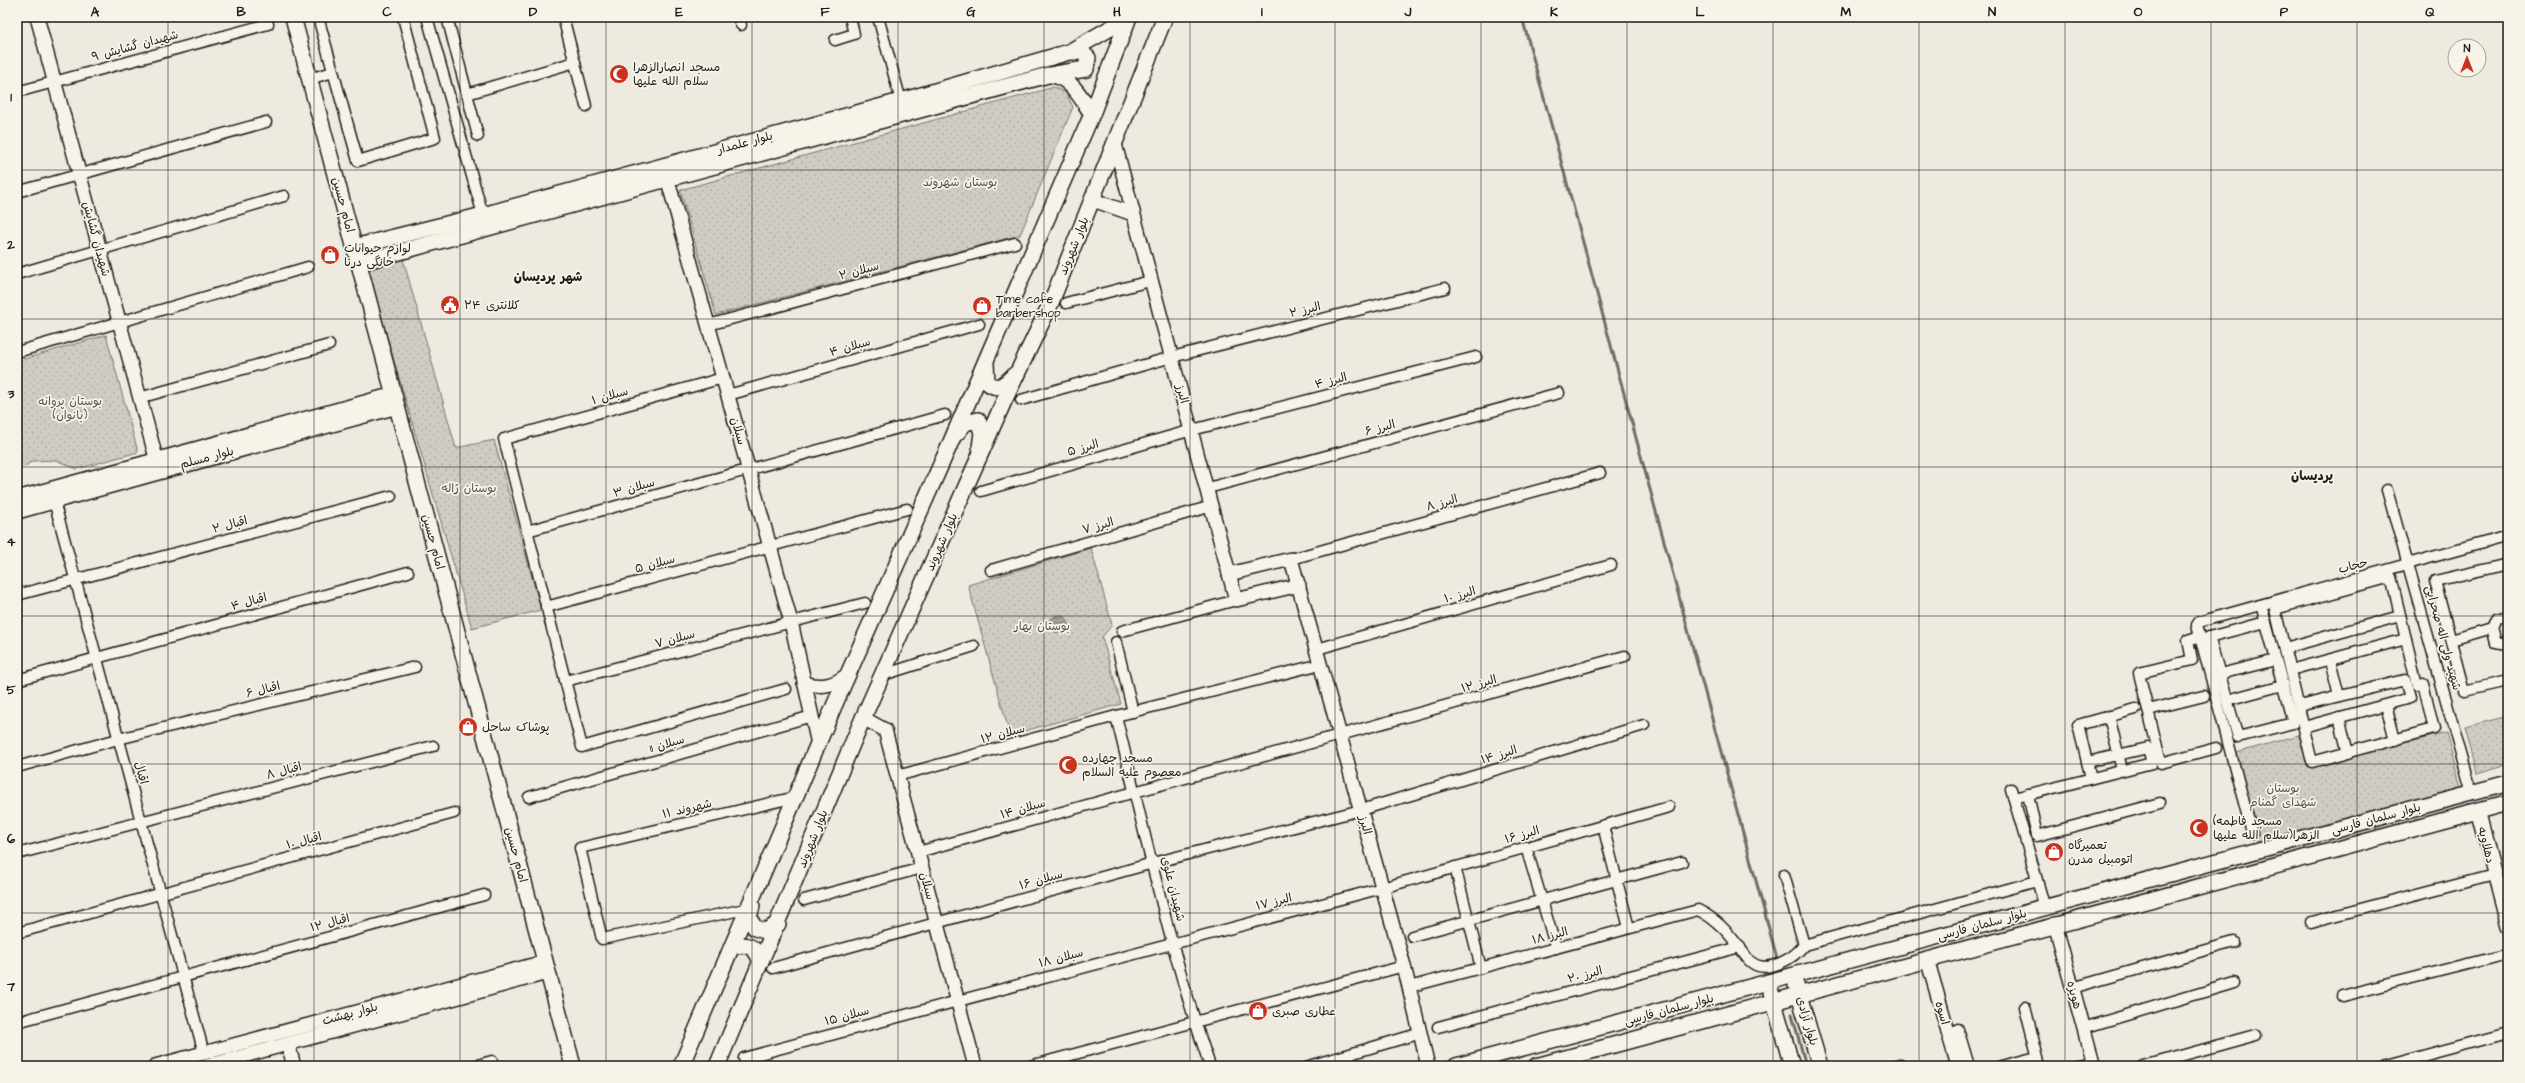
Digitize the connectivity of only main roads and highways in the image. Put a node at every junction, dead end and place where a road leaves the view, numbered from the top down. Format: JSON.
{"nodes":[{"id":1,"x":293,"y":17,"type":"edge"},
{"id":2,"x":1165,"y":17,"type":"edge"},
{"id":3,"x":1129,"y":18,"type":"edge"},
{"id":4,"x":1069,"y":52,"type":"junction"},
{"id":5,"x":1055,"y":74,"type":"junction"},
{"id":6,"x":1092,"y":114,"type":"junction"},
{"id":7,"x":663,"y":166,"type":"junction"},
{"id":8,"x":668,"y":180,"type":"junction"},
{"id":9,"x":354,"y":247,"type":"junction"},
{"id":10,"x":359,"y":263,"type":"junction"},
{"id":11,"x":988,"y":355,"type":"junction"},
{"id":12,"x":1020,"y":369,"type":"junction"},
{"id":13,"x":395,"y":400,"type":"junction"},
{"id":14,"x":950,"y":444,"type":"junction"},
{"id":15,"x":976,"y":465,"type":"junction"},
{"id":16,"x":158,"y":466,"type":"junction"},
{"id":17,"x":17,"y":499,"type":"edge"},
{"id":18,"x":17,"y":511,"type":"edge"},
{"id":19,"x":2508,"y":783,"type":"edge"},
{"id":20,"x":2508,"y":802,"type":"edge"},
{"id":21,"x":751,"y":906,"type":"junction"},
{"id":22,"x":778,"y":924,"type":"junction"},
{"id":23,"x":733,"y":947,"type":"junction"},
{"id":24,"x":760,"y":960,"type":"junction"},
{"id":25,"x":1837,"y":963,"type":"junction"},
{"id":26,"x":1793,"y":975,"type":"junction"},
{"id":27,"x":1842,"y":982,"type":"junction"},
{"id":28,"x":1768,"y":983,"type":"junction"},
{"id":29,"x":1799,"y":994,"type":"junction"},
{"id":30,"x":1721,"y":996,"type":"junction"},
{"id":31,"x":1774,"y":1001,"type":"junction"},
{"id":32,"x":1727,"y":1014,"type":"junction"},
{"id":33,"x":573,"y":1066,"type":"edge"},
{"id":34,"x":681,"y":1066,"type":"edge"},
{"id":35,"x":717,"y":1066,"type":"edge"},
{"id":36,"x":1456,"y":1066,"type":"edge"},
{"id":37,"x":1536,"y":1066,"type":"edge"},
{"id":38,"x":1792,"y":1066,"type":"edge"},
{"id":39,"x":1820,"y":1066,"type":"edge"}],
"edges":[{"from":1,"to":9,"type":"main road","name":"امام حسین"},
{"from":2,"to":12,"type":"main road","name":"بلوار شهروند"},
{"from":3,"to":4,"type":"main road","name":"بلوار علمدار"},
{"from":3,"to":6,"type":"main road"},
{"from":4,"to":5,"type":"main road","name":"بلوار علمدار"},
{"from":4,"to":7,"type":"main road","name":"بلوار علمدار"},
{"from":5,"to":6,"type":"main road"},
{"from":5,"to":8,"type":"main road","name":"بلوار علمدار"},
{"from":6,"to":11,"type":"main road"},
{"from":7,"to":8,"type":"main road"},
{"from":7,"to":9,"type":"main road","name":"بلوار علمدار"},
{"from":8,"to":10,"type":"main road","name":"بلوار علمدار"},
{"from":9,"to":10,"type":"main road","name":"امام حسین"},
{"from":10,"to":13,"type":"main road","name":"امام حسین"},
{"from":11,"to":12,"type":"main road"},
{"from":11,"to":14,"type":"main road"},
{"from":12,"to":15,"type":"main road","name":"بلوار شهروند"},
{"from":13,"to":16,"type":"main road","name":"بلوار مسلم"},
{"from":13,"to":33,"type":"main road","name":"امام حسین"},
{"from":14,"to":15,"type":"main road"},
{"from":14,"to":21,"type":"main road"},
{"from":15,"to":22,"type":"main road","name":"بلوار شهروند"},
{"from":16,"to":17,"type":"main road","name":"بلوار مسلم"},
{"from":16,"to":18,"type":"main road","name":"بلوار مسلم"},
{"from":19,"to":25,"type":"main road","name":"بلوار سلمان فارسی"},
{"from":20,"to":27,"type":"main road","name":"بلوار سلمان فارسی"},
{"from":21,"to":22,"type":"main road"},
{"from":21,"to":23,"type":"main road"},
{"from":22,"to":24,"type":"main road","name":"بلوار شهروند"},
{"from":23,"to":24,"type":"main road"},
{"from":23,"to":34,"type":"main road"},
{"from":24,"to":35,"type":"main road","name":"بلوار شهروند"},
{"from":25,"to":26,"type":"main road","name":"بلوار سلمان فارسی"},
{"from":25,"to":27,"type":"main road"},
{"from":26,"to":28,"type":"main road","name":"بلوار سلمان فارسی"},
{"from":26,"to":29,"type":"main road","name":"بلوار آزادی"},
{"from":27,"to":29,"type":"main road","name":"بلوار سلمان فارسی"},
{"from":28,"to":30,"type":"main road","name":"بلوار سلمان فارسی"},
{"from":28,"to":31,"type":"main road"},
{"from":29,"to":31,"type":"main road","name":"بلوار سلمان فارسی"},
{"from":29,"to":39,"type":"main road","name":"بلوار آزادی"},
{"from":30,"to":32,"type":"main road"},
{"from":30,"to":36,"type":"main road","name":"بلوار سلمان فارسی"},
{"from":31,"to":32,"type":"main road","name":"بلوار سلمان فارسی"},
{"from":31,"to":38,"type":"main road"},
{"from":32,"to":37,"type":"main road","name":"بلوار سلمان فارسی"}]}
